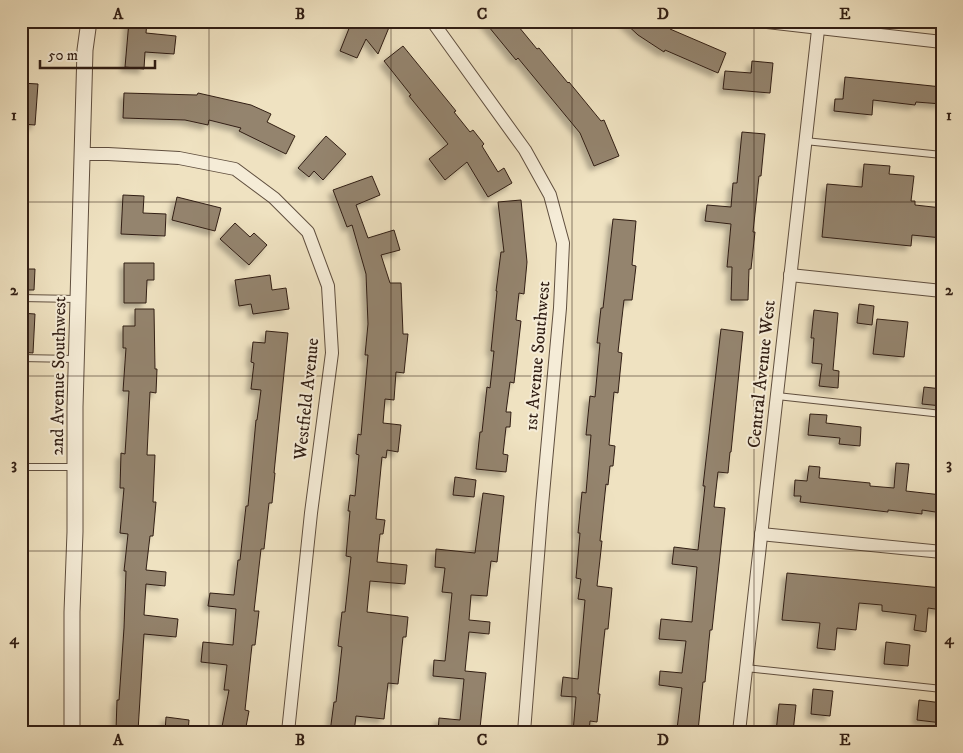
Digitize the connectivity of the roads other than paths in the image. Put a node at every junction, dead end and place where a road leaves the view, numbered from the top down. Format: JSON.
{"nodes":[{"id":1,"x":88,"y":21,"type":"edge"},
{"id":2,"x":432,"y":21,"type":"edge"},
{"id":3,"x":757,"y":21,"type":"edge"},
{"id":4,"x":819,"y":25,"type":"edge"},
{"id":5,"x":942,"y":42,"type":"edge"},
{"id":6,"x":806,"y":141,"type":"junction"},
{"id":7,"x":82,"y":154,"type":"junction"},
{"id":8,"x":942,"y":155,"type":"edge"},
{"id":9,"x":790,"y":275,"type":"junction"},
{"id":10,"x":942,"y":291,"type":"edge"},
{"id":11,"x":21,"y":298,"type":"edge"},
{"id":12,"x":78,"y":299,"type":"junction"},
{"id":13,"x":21,"y":358,"type":"edge"},
{"id":14,"x":77,"y":359,"type":"junction"},
{"id":15,"x":777,"y":396,"type":"junction"},
{"id":16,"x":942,"y":414,"type":"edge"},
{"id":17,"x":21,"y":467,"type":"edge"},
{"id":18,"x":75,"y":467,"type":"junction"},
{"id":19,"x":761,"y":534,"type":"junction"},
{"id":20,"x":942,"y":552,"type":"edge"},
{"id":21,"x":746,"y":668,"type":"junction"},
{"id":22,"x":942,"y":689,"type":"edge"},
{"id":23,"x":72,"y":732,"type":"edge"},
{"id":24,"x":288,"y":732,"type":"edge"},
{"id":25,"x":524,"y":732,"type":"edge"},
{"id":26,"x":739,"y":732,"type":"edge"}],
"edges":[{"from":1,"to":7,"type":"street","name":"2nd Avenue Southwest"},
{"from":2,"to":25,"type":"street","name":"1st Avenue Southwest"},
{"from":3,"to":4,"type":"street"},
{"from":4,"to":5,"type":"street"},
{"from":4,"to":6,"type":"street","name":"Central Avenue West"},
{"from":6,"to":8,"type":"lane"},
{"from":6,"to":9,"type":"street","name":"Central Avenue West"},
{"from":7,"to":12,"type":"street","name":"2nd Avenue Southwest"},
{"from":7,"to":24,"type":"street","name":"Westfield Avenue"},
{"from":9,"to":10,"type":"street"},
{"from":9,"to":15,"type":"street","name":"Central Avenue West"},
{"from":11,"to":12,"type":"lane"},
{"from":12,"to":14,"type":"street","name":"2nd Avenue Southwest"},
{"from":13,"to":14,"type":"lane"},
{"from":14,"to":18,"type":"street","name":"2nd Avenue Southwest"},
{"from":15,"to":16,"type":"lane"},
{"from":15,"to":19,"type":"street","name":"Central Avenue West"},
{"from":17,"to":18,"type":"lane"},
{"from":18,"to":23,"type":"street","name":"2nd Avenue Southwest"},
{"from":19,"to":20,"type":"street"},
{"from":19,"to":21,"type":"street","name":"Central Avenue West"},
{"from":21,"to":22,"type":"lane"},
{"from":21,"to":26,"type":"street","name":"Central Avenue West"}]}
